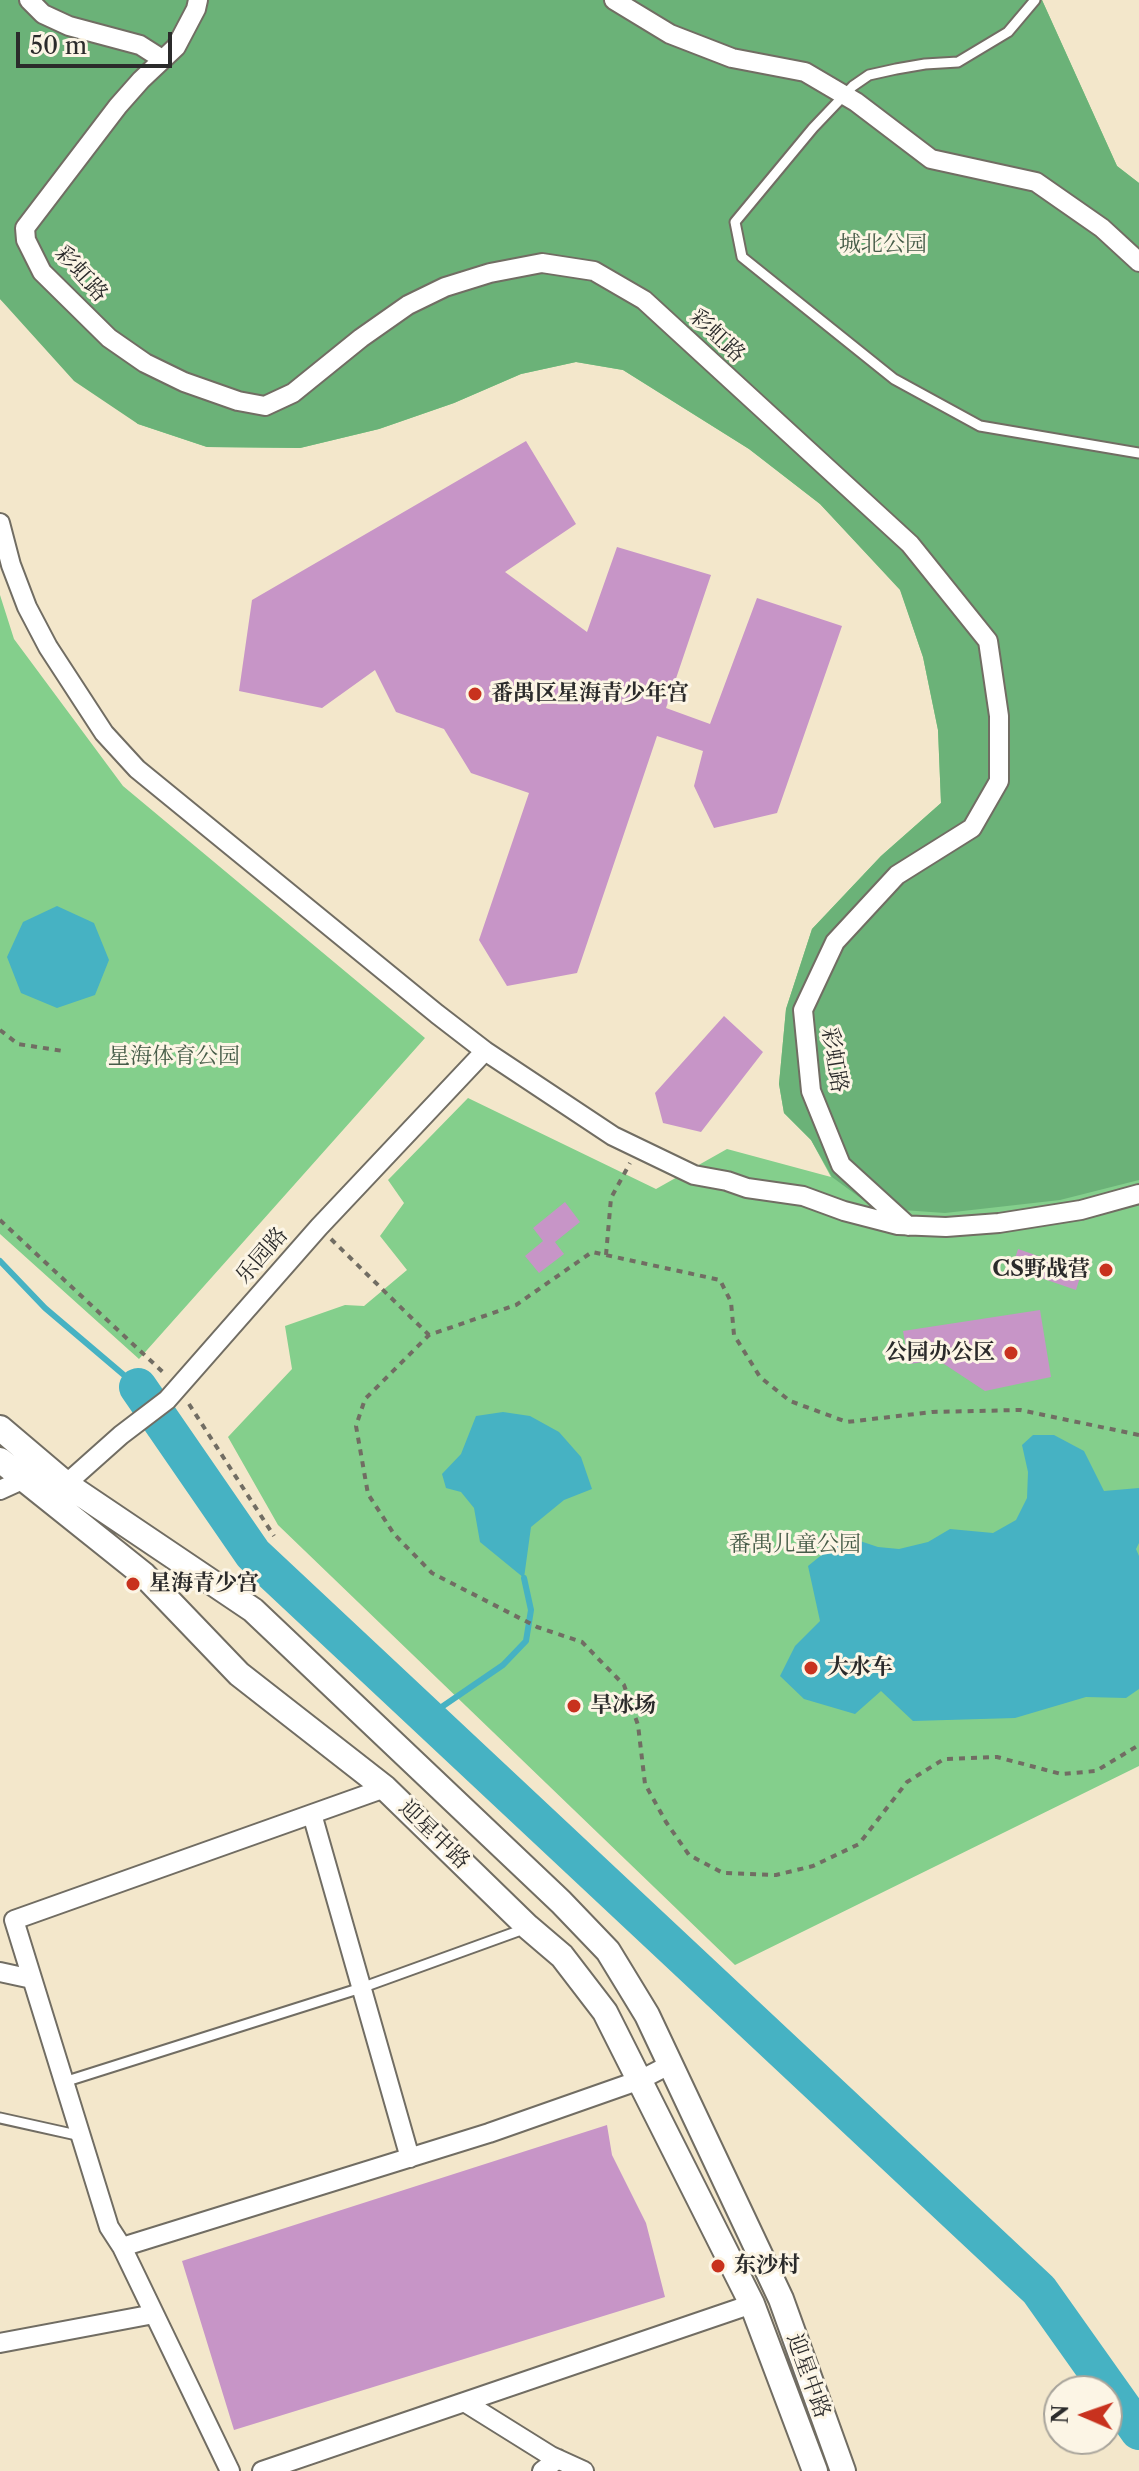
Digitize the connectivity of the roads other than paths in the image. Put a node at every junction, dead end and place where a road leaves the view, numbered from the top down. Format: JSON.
{"nodes":[{"id":1,"x":29,"y":0,"type":"edge"},
{"id":2,"x":198,"y":0,"type":"edge"},
{"id":3,"x":614,"y":0,"type":"edge"},
{"id":4,"x":1035,"y":0,"type":"edge"},
{"id":5,"x":162,"y":59,"type":"junction"},
{"id":6,"x":844,"y":95,"type":"junction"},
{"id":7,"x":1139,"y":262,"type":"edge"},
{"id":8,"x":1139,"y":453,"type":"edge"},
{"id":9,"x":0,"y":523,"type":"edge"},
{"id":10,"x":485,"y":1051,"type":"junction"},
{"id":11,"x":1139,"y":1194,"type":"edge"},
{"id":12,"x":908,"y":1226,"type":"junction"},
{"id":13,"x":0,"y":1428,"type":"edge"},
{"id":14,"x":0,"y":1460,"type":"edge"},
{"id":15,"x":41,"y":1464,"type":"junction"},
{"id":16,"x":22,"y":1480,"type":"junction"},
{"id":17,"x":66,"y":1484,"type":"junction"},
{"id":18,"x":0,"y":1490,"type":"edge"},
{"id":19,"x":385,"y":1788,"type":"junction"},
{"id":20,"x":312,"y":1814,"type":"junction"},
{"id":21,"x":528,"y":1927,"type":"junction"},
{"id":22,"x":0,"y":1972,"type":"edge"},
{"id":23,"x":32,"y":1979,"type":"junction"},
{"id":24,"x":361,"y":1988,"type":"junction"},
{"id":25,"x":671,"y":2064,"type":"junction"},
{"id":26,"x":640,"y":2080,"type":"junction"},
{"id":27,"x":64,"y":2082,"type":"junction"},
{"id":28,"x":0,"y":2118,"type":"edge"},
{"id":29,"x":81,"y":2136,"type":"junction"},
{"id":30,"x":410,"y":2158,"type":"junction"},
{"id":31,"x":122,"y":2247,"type":"junction"},
{"id":32,"x":752,"y":2304,"type":"junction"},
{"id":33,"x":154,"y":2314,"type":"junction"},
{"id":34,"x":0,"y":2343,"type":"edge"},
{"id":35,"x":466,"y":2403,"type":"junction"},
{"id":36,"x":558,"y":2459,"type":"junction"},
{"id":37,"x":230,"y":2471,"type":"edge"},
{"id":38,"x":262,"y":2471,"type":"edge"},
{"id":39,"x":542,"y":2471,"type":"edge"},
{"id":40,"x":584,"y":2471,"type":"edge"},
{"id":41,"x":815,"y":2471,"type":"edge"},
{"id":42,"x":834,"y":2471,"type":"edge"},
{"id":43,"x":843,"y":2471,"type":"edge"}],
"edges":[{"from":1,"to":5,"type":"street"},
{"from":2,"to":5,"type":"street","name":"彩虹路"},
{"from":3,"to":6,"type":"street"},
{"from":4,"to":6,"type":"lane"},
{"from":5,"to":12,"type":"street","name":"彩虹路"},
{"from":6,"to":7,"type":"street"},
{"from":6,"to":8,"type":"lane"},
{"from":9,"to":10,"type":"street"},
{"from":10,"to":12,"type":"street"},
{"from":10,"to":17,"type":"street","name":"乐园路"},
{"from":11,"to":12,"type":"street"},
{"from":13,"to":15,"type":"street","name":"迎星中路"},
{"from":14,"to":16,"type":"street","name":"迎星中路"},
{"from":15,"to":16,"type":"street"},
{"from":15,"to":17,"type":"street","name":"迎星中路"},
{"from":16,"to":18,"type":"street"},
{"from":16,"to":19,"type":"street","name":"迎星中路"},
{"from":17,"to":25,"type":"street","name":"迎星中路"},
{"from":19,"to":20,"type":"street"},
{"from":19,"to":21,"type":"street","name":"迎星中路"},
{"from":20,"to":23,"type":"street"},
{"from":20,"to":24,"type":"street"},
{"from":21,"to":24,"type":"lane"},
{"from":21,"to":26,"type":"street","name":"迎星中路"},
{"from":22,"to":23,"type":"street"},
{"from":23,"to":27,"type":"street"},
{"from":24,"to":27,"type":"lane"},
{"from":24,"to":30,"type":"street"},
{"from":25,"to":26,"type":"street"},
{"from":25,"to":32,"type":"street","name":"迎星中路"},
{"from":25,"to":43,"type":"street","name":"迎星中路"},
{"from":26,"to":30,"type":"street"},
{"from":26,"to":32,"type":"street","name":"迎星中路"},
{"from":27,"to":29,"type":"street"},
{"from":28,"to":29,"type":"lane"},
{"from":29,"to":31,"type":"street"},
{"from":30,"to":31,"type":"street"},
{"from":31,"to":33,"type":"street"},
{"from":32,"to":35,"type":"street"},
{"from":32,"to":41,"type":"street","name":"迎星中路"},
{"from":32,"to":42,"type":"street","name":"迎星中路"},
{"from":33,"to":34,"type":"street"},
{"from":33,"to":37,"type":"street"},
{"from":35,"to":36,"type":"street"},
{"from":35,"to":38,"type":"street"},
{"from":36,"to":39,"type":"street"},
{"from":36,"to":40,"type":"street"}]}
